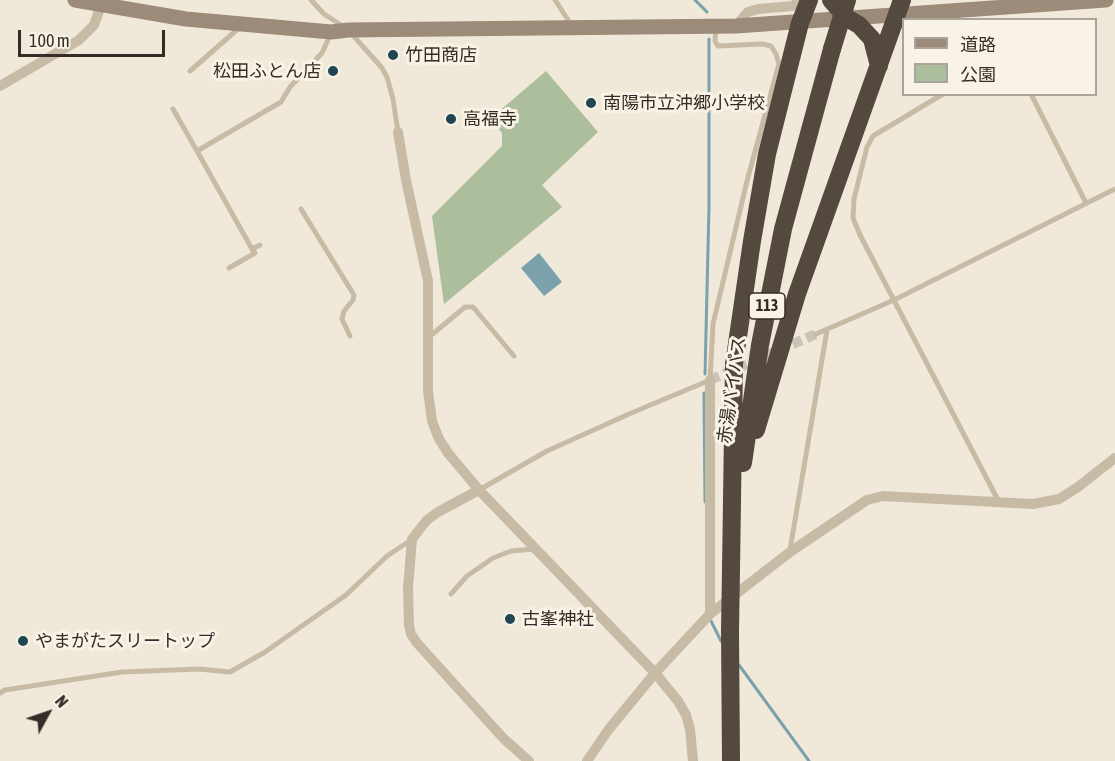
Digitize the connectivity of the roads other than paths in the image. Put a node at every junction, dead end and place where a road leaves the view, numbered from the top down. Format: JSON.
{"nodes":[{"id":1,"x":75,"y":0,"type":"edge"},
{"id":2,"x":311,"y":0,"type":"edge"},
{"id":3,"x":555,"y":0,"type":"edge"},
{"id":4,"x":799,"y":0,"type":"edge"},
{"id":5,"x":809,"y":0,"type":"edge"},
{"id":6,"x":831,"y":0,"type":"edge"},
{"id":7,"x":847,"y":0,"type":"edge"},
{"id":8,"x":1106,"y":0,"type":"edge"},
{"id":9,"x":1062,"y":2,"type":"edge"},
{"id":10,"x":103,"y":3,"type":"edge"},
{"id":11,"x":899,"y":7,"type":"edge"},
{"id":12,"x":988,"y":14,"type":"edge"},
{"id":13,"x":920,"y":17,"type":"edge"},
{"id":14,"x":848,"y":18,"type":"junction"},
{"id":15,"x":800,"y":23,"type":"junction"},
{"id":16,"x":243,"y":25,"type":"junction"},
{"id":17,"x":716,"y":26,"type":"junction"},
{"id":18,"x":736,"y":26,"type":"junction"},
{"id":19,"x":573,"y":29,"type":"junction"},
{"id":20,"x":348,"y":30,"type":"junction"},
{"id":21,"x":331,"y":32,"type":"junction"},
{"id":22,"x":879,"y":66,"type":"junction"},
{"id":23,"x":190,"y":71,"type":"dead end"},
{"id":24,"x":0,"y":86,"type":"edge"},
{"id":25,"x":940,"y":96,"type":"edge"},
{"id":26,"x":1032,"y":96,"type":"edge"},
{"id":27,"x":173,"y":109,"type":"dead end"},
{"id":28,"x":398,"y":132,"type":"joint"},
{"id":29,"x":197,"y":151,"type":"junction"},
{"id":30,"x":1115,"y":189,"type":"edge"},
{"id":31,"x":1086,"y":203,"type":"junction"},
{"id":32,"x":302,"y":210,"type":"dead end"},
{"id":33,"x":260,"y":245,"type":"dead end"},
{"id":34,"x":252,"y":249,"type":"junction"},
{"id":35,"x":229,"y":268,"type":"dead end"},
{"id":36,"x":894,"y":300,"type":"junction"},
{"id":37,"x":827,"y":330,"type":"junction"},
{"id":38,"x":816,"y":334,"type":"tunnel mouth"},
{"id":39,"x":350,"y":336,"type":"dead end"},
{"id":40,"x":429,"y":337,"type":"junction"},
{"id":41,"x":514,"y":356,"type":"dead end"},
{"id":42,"x":710,"y":380,"type":"junction"},
{"id":43,"x":1115,"y":458,"type":"edge"},
{"id":44,"x":741,"y":478,"type":"junction"},
{"id":45,"x":479,"y":490,"type":"junction"},
{"id":46,"x":999,"y":502,"type":"junction"},
{"id":47,"x":412,"y":539,"type":"junction"},
{"id":48,"x":536,"y":549,"type":"junction"},
{"id":49,"x":790,"y":552,"type":"junction"},
{"id":50,"x":731,"y":569,"type":"junction"},
{"id":51,"x":451,"y":594,"type":"dead end"},
{"id":52,"x":710,"y":614,"type":"junction"},
{"id":53,"x":655,"y":673,"type":"junction"},
{"id":54,"x":0,"y":693,"type":"edge"},
{"id":55,"x":529,"y":761,"type":"edge"},
{"id":56,"x":587,"y":761,"type":"edge"},
{"id":57,"x":693,"y":761,"type":"edge"},
{"id":58,"x":731,"y":761,"type":"edge"}],
"edges":[{"from":1,"to":10,"type":"main road"},
{"from":2,"to":20,"type":"lane"},
{"from":3,"to":19,"type":"lane"},
{"from":4,"to":18,"type":"street"},
{"from":5,"to":15,"type":"highway"},
{"from":6,"to":14,"type":"highway"},
{"from":7,"to":44,"type":"highway","name":"赤湯バイパス","number":"113","bridge":true},
{"from":8,"to":9,"type":"main road"},
{"from":9,"to":12,"type":"main road"},
{"from":10,"to":16,"type":"main road"},
{"from":10,"to":24,"type":"street"},
{"from":11,"to":13,"type":"main road"},
{"from":11,"to":14,"type":"main road"},
{"from":11,"to":22,"type":"highway"},
{"from":12,"to":13,"type":"main road"},
{"from":14,"to":15,"type":"main road"},
{"from":14,"to":22,"type":"highway"},
{"from":15,"to":18,"type":"main road"},
{"from":15,"to":50,"type":"highway"},
{"from":16,"to":21,"type":"main road"},
{"from":16,"to":23,"type":"lane"},
{"from":17,"to":18,"type":"main road"},
{"from":17,"to":19,"type":"main road"},
{"from":17,"to":42,"type":"lane"},
{"from":19,"to":20,"type":"main road"},
{"from":20,"to":21,"type":"main road"},
{"from":20,"to":28,"type":"lane"},
{"from":21,"to":29,"type":"lane"},
{"from":22,"to":44,"type":"highway"},
{"from":25,"to":36,"type":"lane"},
{"from":26,"to":31,"type":"lane"},
{"from":27,"to":29,"type":"lane"},
{"from":28,"to":40,"type":"street"},
{"from":29,"to":34,"type":"lane"},
{"from":30,"to":31,"type":"lane"},
{"from":31,"to":36,"type":"lane"},
{"from":32,"to":39,"type":"lane"},
{"from":33,"to":34,"type":"lane"},
{"from":34,"to":35,"type":"lane"},
{"from":36,"to":37,"type":"lane"},
{"from":36,"to":46,"type":"lane"},
{"from":37,"to":38,"type":"lane"},
{"from":37,"to":49,"type":"lane"},
{"from":40,"to":41,"type":"lane"},
{"from":40,"to":45,"type":"street"},
{"from":42,"to":45,"type":"lane"},
{"from":42,"to":52,"type":"street"},
{"from":43,"to":46,"type":"street"},
{"from":44,"to":50,"type":"highway","name":"赤湯バイパス","number":"113"},
{"from":45,"to":47,"type":"street"},
{"from":45,"to":48,"type":"street"},
{"from":46,"to":49,"type":"street"},
{"from":47,"to":54,"type":"lane"},
{"from":47,"to":55,"type":"street"},
{"from":48,"to":51,"type":"lane"},
{"from":48,"to":53,"type":"street"},
{"from":49,"to":52,"type":"street"},
{"from":50,"to":58,"type":"highway","name":"赤湯バイパス","number":"113","bridge":true},
{"from":52,"to":53,"type":"street"},
{"from":53,"to":56,"type":"street"},
{"from":53,"to":57,"type":"street"}]}
